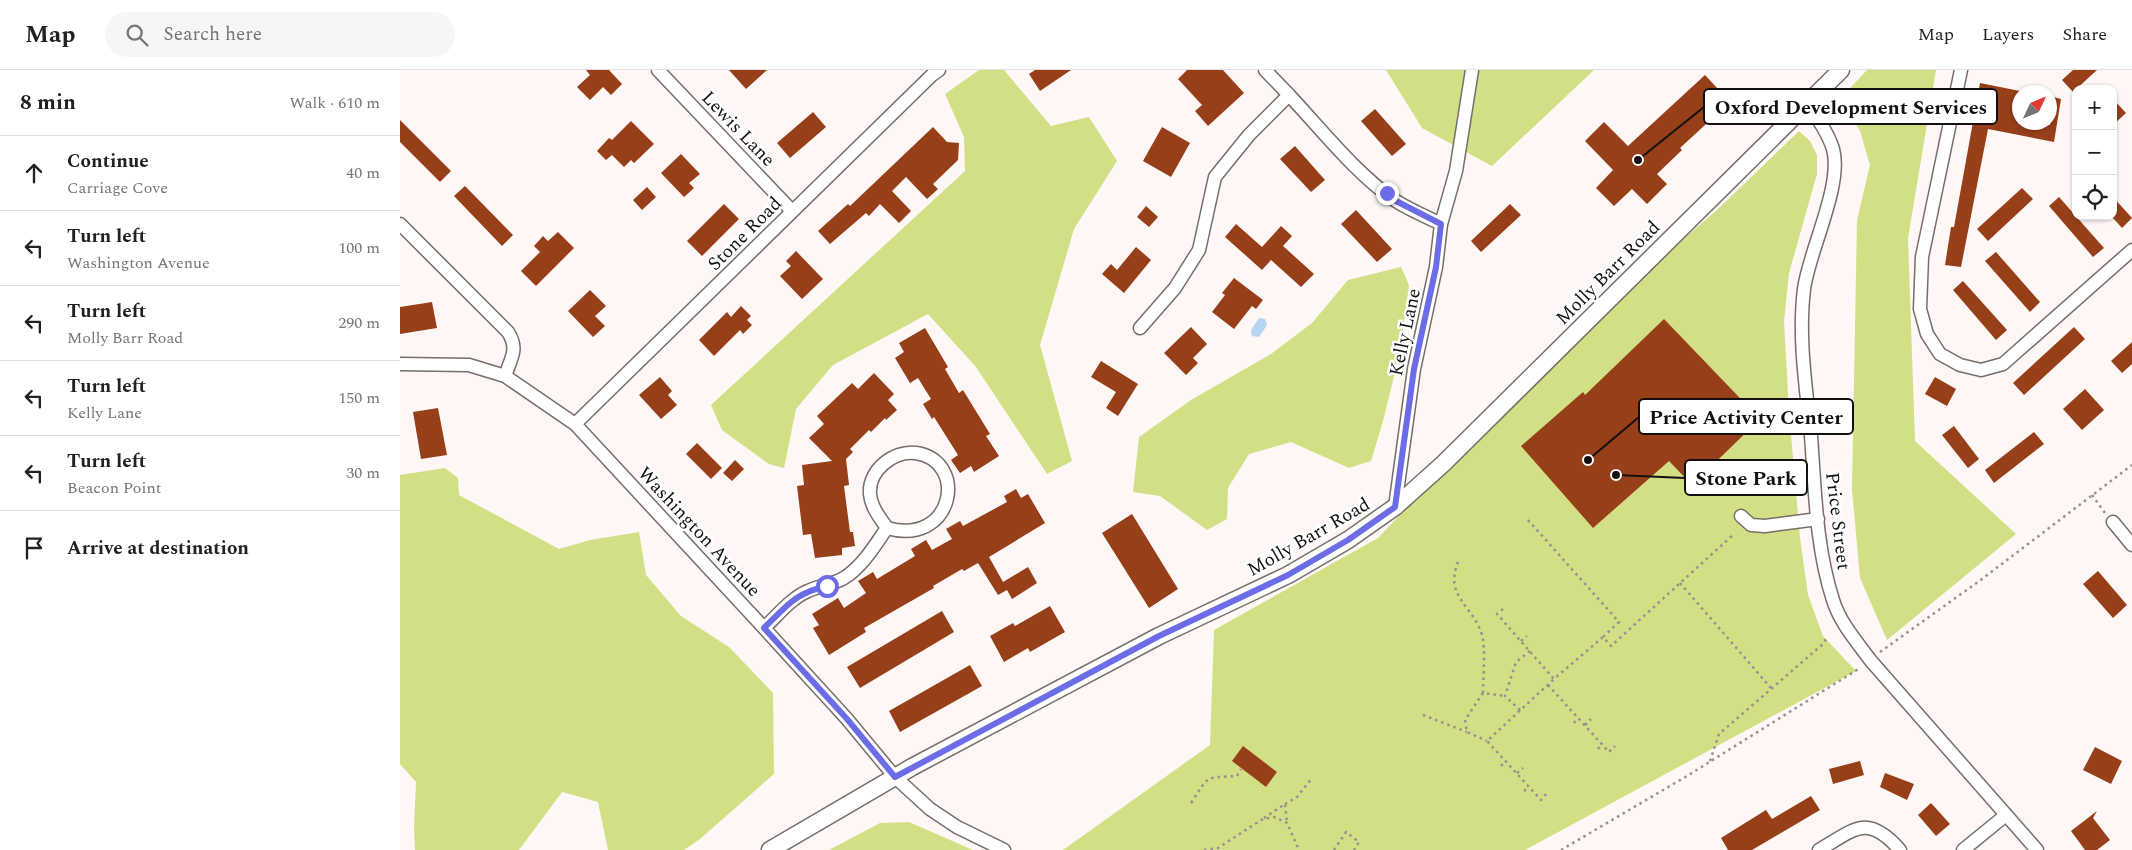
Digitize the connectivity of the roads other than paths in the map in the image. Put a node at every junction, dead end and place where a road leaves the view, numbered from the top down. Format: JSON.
{"nodes":[{"id":1,"x":658,"y":70,"type":"edge"},
{"id":2,"x":1265,"y":70,"type":"edge"},
{"id":3,"x":1472,"y":70,"type":"edge"},
{"id":4,"x":1841,"y":70,"type":"edge"},
{"id":5,"x":1961,"y":70,"type":"edge"},
{"id":6,"x":934,"y":72,"type":"edge"},
{"id":7,"x":1289,"y":95,"type":"junction"},
{"id":8,"x":1806,"y":104,"type":"junction"},
{"id":9,"x":792,"y":211,"type":"junction"},
{"id":10,"x":400,"y":224,"type":"edge"},
{"id":11,"x":1441,"y":224,"type":"junction"},
{"id":12,"x":2132,"y":250,"type":"edge"},
{"id":13,"x":1140,"y":328,"type":"dead end"},
{"id":14,"x":400,"y":364,"type":"edge"},
{"id":15,"x":505,"y":376,"type":"junction"},
{"id":16,"x":575,"y":424,"type":"junction"},
{"id":17,"x":1395,"y":507,"type":"junction"},
{"id":18,"x":1741,"y":516,"type":"dead end"},
{"id":19,"x":1818,"y":519,"type":"junction"},
{"id":20,"x":2112,"y":522,"type":"road end"},
{"id":21,"x":887,"y":528,"type":"junction"},
{"id":22,"x":2132,"y":545,"type":"edge"},
{"id":23,"x":764,"y":628,"type":"junction"},
{"id":24,"x":895,"y":777,"type":"junction"},
{"id":25,"x":2006,"y":815,"type":"junction"},
{"id":26,"x":770,"y":850,"type":"edge"},
{"id":27,"x":1004,"y":850,"type":"edge"},
{"id":28,"x":1819,"y":850,"type":"edge"},
{"id":29,"x":1900,"y":850,"type":"edge"},
{"id":30,"x":1964,"y":850,"type":"edge"},
{"id":31,"x":2037,"y":850,"type":"edge"}],
"edges":[{"from":1,"to":9,"type":"street","name":"Lewis Lane"},
{"from":2,"to":7,"type":"street"},
{"from":3,"to":11,"type":"street","name":"Kelly Lane"},
{"from":4,"to":8,"type":"main road","name":"Molly Barr Road"},
{"from":5,"to":12,"type":"street"},
{"from":6,"to":9,"type":"street","name":"Stone Road"},
{"from":7,"to":11,"type":"street"},
{"from":7,"to":13,"type":"street"},
{"from":8,"to":17,"type":"main road","name":"Molly Barr Road"},
{"from":8,"to":19,"type":"street","name":"Price Street"},
{"from":9,"to":16,"type":"street","name":"Stone Road"},
{"from":10,"to":15,"type":"street"},
{"from":11,"to":17,"type":"street","name":"Kelly Lane"},
{"from":14,"to":15,"type":"street","name":"Washington Avenue"},
{"from":15,"to":16,"type":"street","name":"Washington Avenue"},
{"from":16,"to":23,"type":"street","name":"Washington Avenue"},
{"from":17,"to":24,"type":"main road","name":"Molly Barr Road"},
{"from":18,"to":19,"type":"street"},
{"from":19,"to":25,"type":"street","name":"Price Street"},
{"from":20,"to":22,"type":"street"},
{"from":21,"to":21,"type":"street"},
{"from":21,"to":23,"type":"street"},
{"from":23,"to":24,"type":"street","name":"Washington Avenue"},
{"from":24,"to":26,"type":"main road","name":"Molly Barr Road"},
{"from":24,"to":27,"type":"street","name":"Washington Avenue"},
{"from":25,"to":30,"type":"street"},
{"from":25,"to":31,"type":"street","name":"Price Street"},
{"from":28,"to":29,"type":"street"}]}
